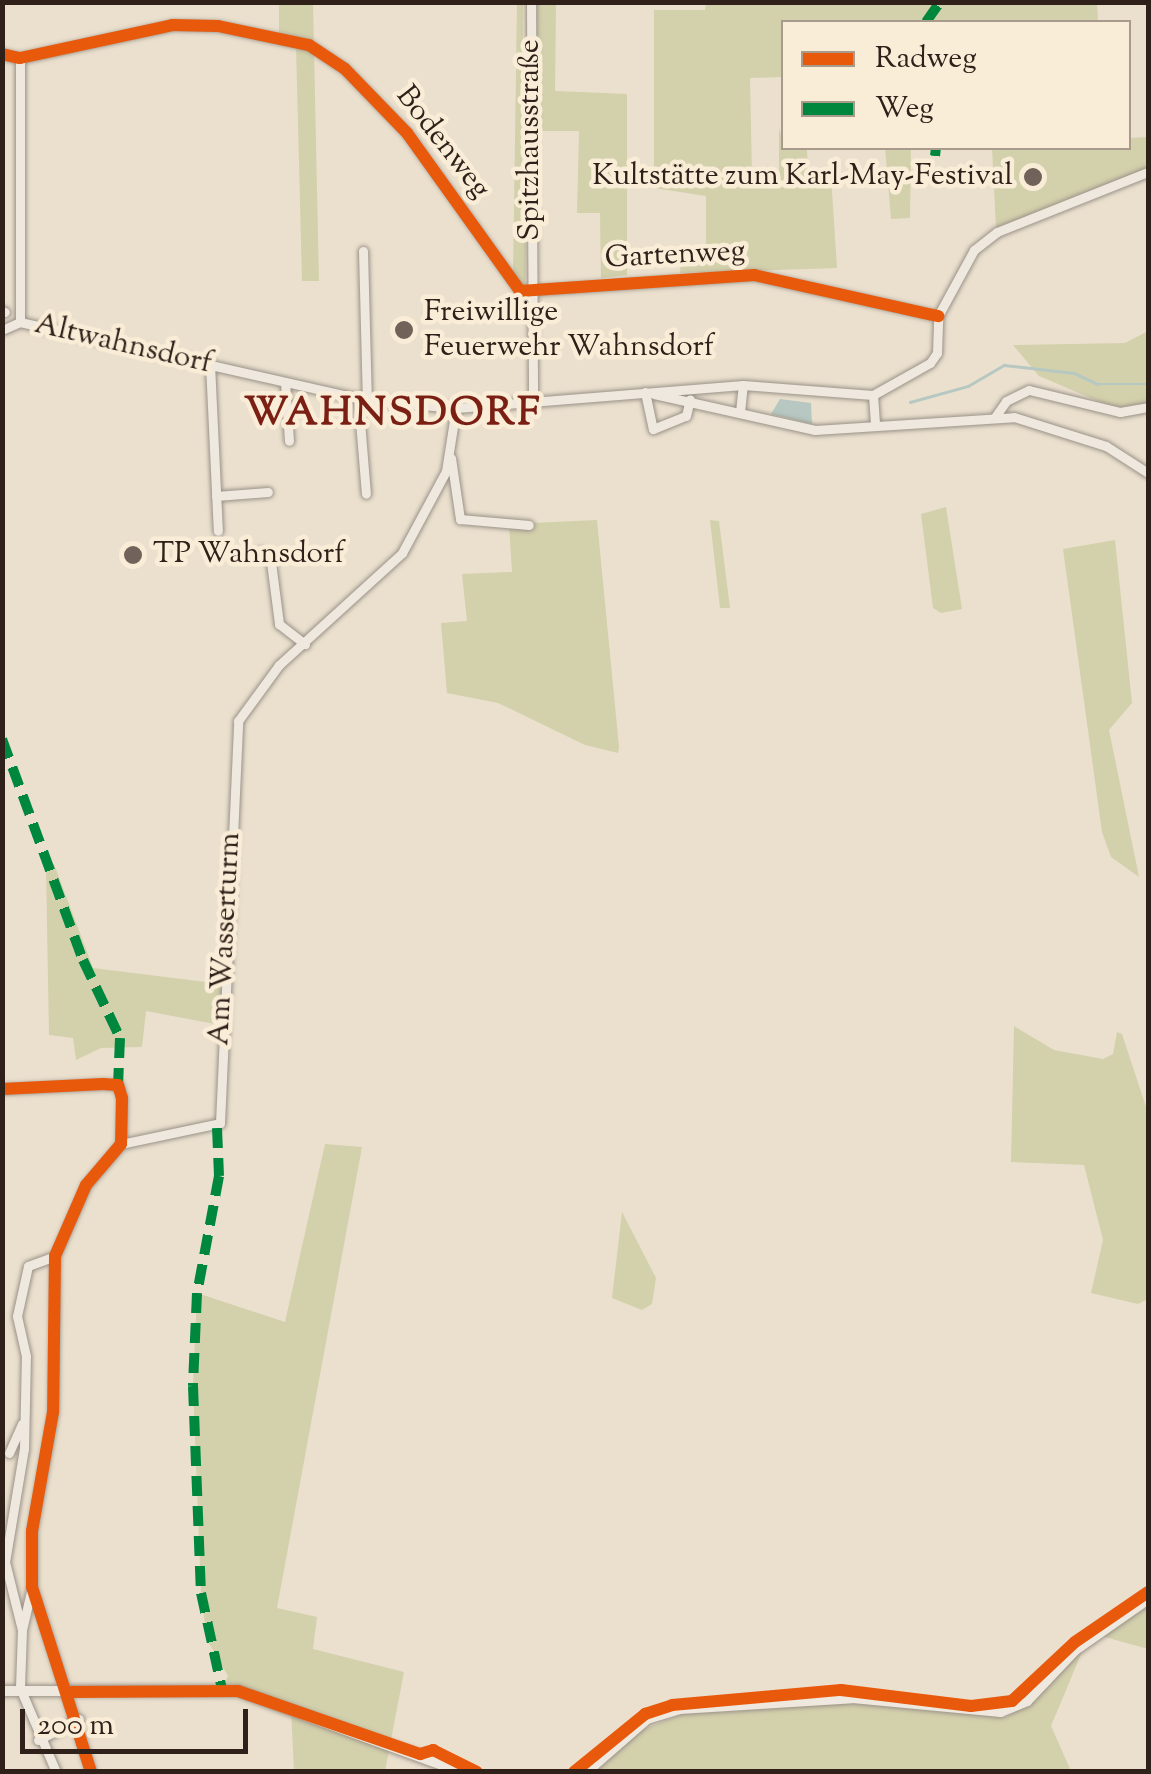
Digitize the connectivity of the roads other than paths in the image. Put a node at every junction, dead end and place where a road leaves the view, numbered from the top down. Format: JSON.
{"nodes":[{"id":1,"x":531,"y":2,"type":"edge"},
{"id":2,"x":2,"y":54,"type":"edge"},
{"id":3,"x":20,"y":58,"type":"junction"},
{"id":4,"x":1148,"y":172,"type":"edge"},
{"id":5,"x":363,"y":251,"type":"dead end"},
{"id":6,"x":530,"y":294,"type":"junction"},
{"id":7,"x":938,"y":316,"type":"junction"},
{"id":8,"x":20,"y":322,"type":"junction"},
{"id":9,"x":2,"y":330,"type":"edge"},
{"id":10,"x":210,"y":364,"type":"junction"},
{"id":11,"x":286,"y":382,"type":"junction"},
{"id":12,"x":743,"y":385,"type":"junction"},
{"id":13,"x":690,"y":388,"type":"junction"},
{"id":14,"x":645,"y":392,"type":"junction"},
{"id":15,"x":873,"y":395,"type":"junction"},
{"id":16,"x":362,"y":398,"type":"junction"},
{"id":17,"x":533,"y":398,"type":"junction"},
{"id":18,"x":690,"y":402,"type":"junction"},
{"id":19,"x":456,"y":408,"type":"junction"},
{"id":20,"x":1148,"y":408,"type":"edge"},
{"id":21,"x":740,"y":412,"type":"junction"},
{"id":22,"x":995,"y":418,"type":"junction"},
{"id":23,"x":875,"y":424,"type":"junction"},
{"id":24,"x":289,"y":442,"type":"dead end"},
{"id":25,"x":450,"y":458,"type":"junction"},
{"id":26,"x":1148,"y":473,"type":"edge"},
{"id":27,"x":268,"y":492,"type":"dead end"},
{"id":28,"x":366,"y":494,"type":"dead end"},
{"id":29,"x":216,"y":496,"type":"junction"},
{"id":30,"x":529,"y":525,"type":"dead end"},
{"id":31,"x":218,"y":531,"type":"dead end"},
{"id":32,"x":261,"y":552,"type":"dead end"},
{"id":33,"x":305,"y":644,"type":"junction"},
{"id":34,"x":2,"y":1089,"type":"edge"},
{"id":35,"x":121,"y":1144,"type":"junction"},
{"id":36,"x":55,"y":1256,"type":"junction"},
{"id":37,"x":24,"y":1422,"type":"junction"},
{"id":38,"x":10,"y":1453,"type":"dead end"},
{"id":39,"x":32,"y":1587,"type":"junction"},
{"id":40,"x":1148,"y":1599,"type":"edge"},
{"id":41,"x":22,"y":1630,"type":"junction"},
{"id":42,"x":20,"y":1688,"type":"junction"},
{"id":43,"x":2,"y":1691,"type":"edge"},
{"id":44,"x":70,"y":1692,"type":"junction"},
{"id":45,"x":79,"y":1719,"type":"junction"},
{"id":46,"x":38,"y":1740,"type":"junction"},
{"id":47,"x":56,"y":1772,"type":"edge"},
{"id":48,"x":91,"y":1772,"type":"edge"},
{"id":49,"x":462,"y":1772,"type":"edge"},
{"id":50,"x":586,"y":1772,"type":"edge"}],
"edges":[{"from":1,"to":6,"type":"street","name":"Spitzhausstraße"},
{"from":2,"to":3,"type":"street","name":"Bodenweg"},
{"from":3,"to":6,"type":"street","name":"Bodenweg"},
{"from":3,"to":8,"type":"street"},
{"from":4,"to":7,"type":"street"},
{"from":5,"to":16,"type":"street"},
{"from":6,"to":7,"type":"street","name":"Gartenweg"},
{"from":6,"to":17,"type":"street","name":"Spitzhausstraße"},
{"from":7,"to":15,"type":"street"},
{"from":8,"to":9,"type":"street"},
{"from":8,"to":10,"type":"street","name":"Altwahnsdorf"},
{"from":10,"to":11,"type":"street","name":"Altwahnsdorf"},
{"from":10,"to":29,"type":"street"},
{"from":11,"to":16,"type":"street","name":"Altwahnsdorf"},
{"from":11,"to":24,"type":"street"},
{"from":12,"to":13,"type":"street","name":"Altwahnsdorf"},
{"from":12,"to":15,"type":"street","name":"Altwahnsdorf"},
{"from":12,"to":21,"type":"street"},
{"from":13,"to":14,"type":"street","name":"Altwahnsdorf"},
{"from":13,"to":18,"type":"street"},
{"from":14,"to":17,"type":"street","name":"Altwahnsdorf"},
{"from":14,"to":18,"type":"street","name":"Altwahnsdorf"},
{"from":14,"to":18,"type":"street"},
{"from":15,"to":23,"type":"street"},
{"from":16,"to":19,"type":"street","name":"Altwahnsdorf"},
{"from":16,"to":28,"type":"street"},
{"from":17,"to":19,"type":"street","name":"Altwahnsdorf"},
{"from":18,"to":21,"type":"street","name":"Altwahnsdorf"},
{"from":19,"to":25,"type":"street"},
{"from":20,"to":22,"type":"street"},
{"from":21,"to":23,"type":"street","name":"Altwahnsdorf"},
{"from":22,"to":23,"type":"street","name":"Altwahnsdorf"},
{"from":22,"to":26,"type":"street","name":"Altwahnsdorf"},
{"from":25,"to":30,"type":"street"},
{"from":25,"to":33,"type":"street"},
{"from":27,"to":29,"type":"street"},
{"from":29,"to":31,"type":"street"},
{"from":32,"to":33,"type":"street"},
{"from":33,"to":35,"type":"street","name":"Am Wasserturm"},
{"from":34,"to":35,"type":"street"},
{"from":35,"to":36,"type":"street"},
{"from":36,"to":37,"type":"street"},
{"from":36,"to":39,"type":"street"},
{"from":37,"to":38,"type":"street"},
{"from":37,"to":41,"type":"street"},
{"from":39,"to":41,"type":"street"},
{"from":39,"to":44,"type":"street"},
{"from":40,"to":50,"type":"street"},
{"from":41,"to":42,"type":"street"},
{"from":42,"to":43,"type":"street"},
{"from":42,"to":44,"type":"street"},
{"from":42,"to":46,"type":"street"},
{"from":44,"to":45,"type":"street"},
{"from":44,"to":49,"type":"street"},
{"from":45,"to":46,"type":"street"},
{"from":45,"to":48,"type":"street"},
{"from":46,"to":47,"type":"street"}]}
